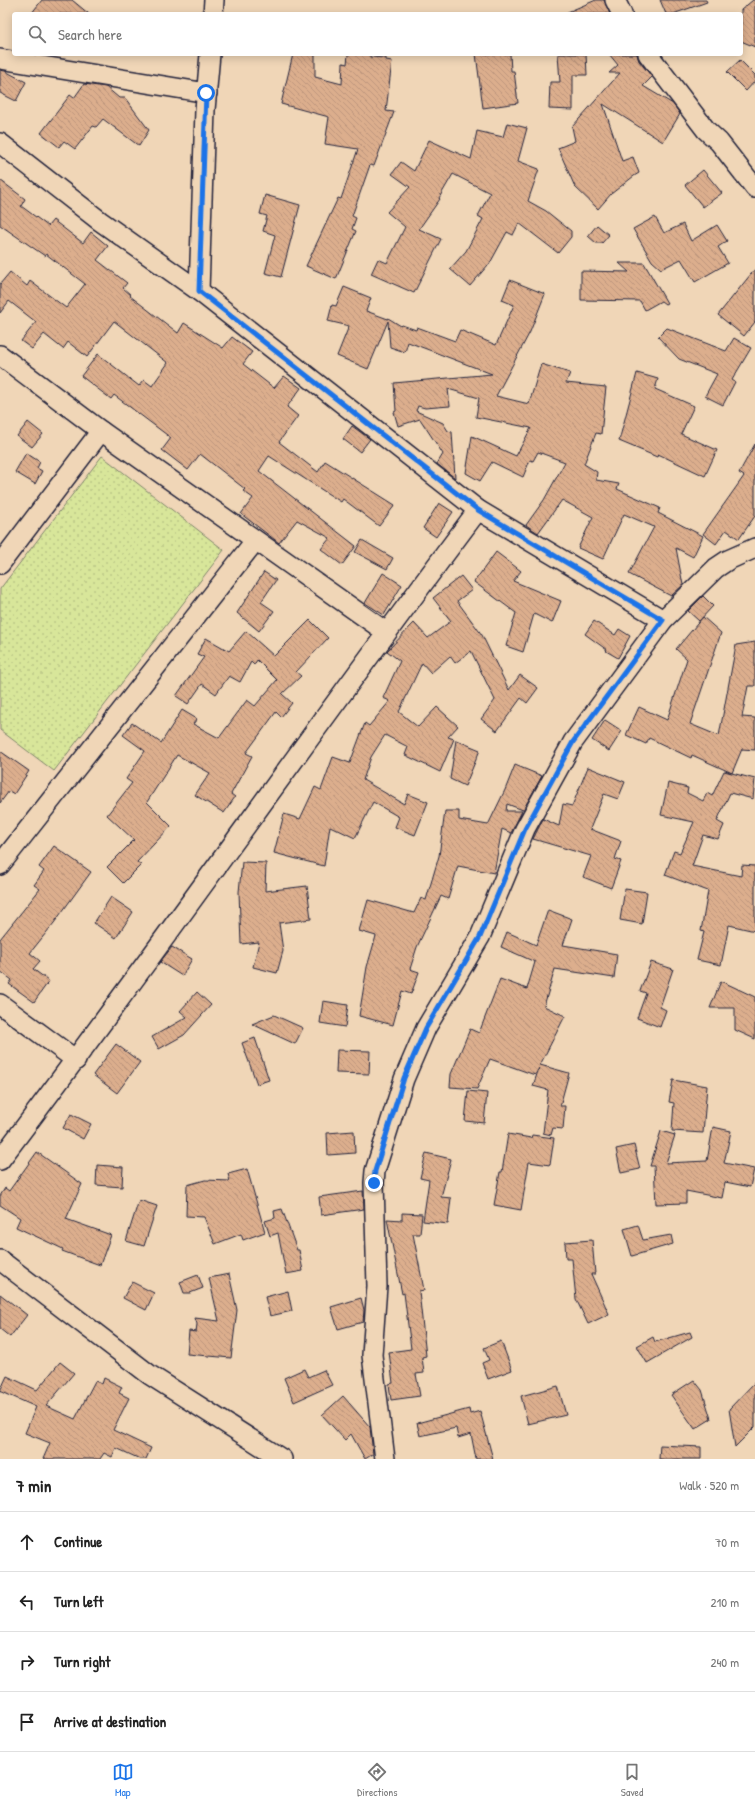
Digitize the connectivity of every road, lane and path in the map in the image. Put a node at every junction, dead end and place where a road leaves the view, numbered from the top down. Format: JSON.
{"nodes":[{"id":1,"x":214,"y":0,"type":"edge"},
{"id":2,"x":615,"y":0,"type":"edge"},
{"id":3,"x":213,"y":12,"type":"edge"},
{"id":4,"x":621,"y":12,"type":"edge"},
{"id":5,"x":210,"y":56,"type":"edge"},
{"id":6,"x":650,"y":56,"type":"edge"},
{"id":7,"x":0,"y":59,"type":"edge"},
{"id":8,"x":206,"y":93,"type":"junction"},
{"id":9,"x":0,"y":143,"type":"edge"},
{"id":10,"x":755,"y":188,"type":"edge"},
{"id":11,"x":199,"y":291,"type":"junction"},
{"id":12,"x":0,"y":355,"type":"edge"},
{"id":13,"x":100,"y":430,"type":"junction"},
{"id":14,"x":478,"y":510,"type":"junction"},
{"id":15,"x":255,"y":541,"type":"junction"},
{"id":16,"x":755,"y":548,"type":"edge"},
{"id":17,"x":0,"y":564,"type":"edge"},
{"id":18,"x":663,"y":620,"type":"junction"},
{"id":19,"x":386,"y":632,"type":"junction"},
{"id":20,"x":0,"y":865,"type":"edge"},
{"id":21,"x":0,"y":1004,"type":"edge"},
{"id":22,"x":76,"y":1060,"type":"junction"},
{"id":23,"x":0,"y":1160,"type":"edge"},
{"id":24,"x":0,"y":1260,"type":"edge"},
{"id":25,"x":282,"y":1459,"type":"edge"},
{"id":26,"x":385,"y":1459,"type":"edge"}],
"edges":[{"from":1,"to":3,"type":"street"},
{"from":2,"to":4,"type":"street"},
{"from":5,"to":8,"type":"street"},
{"from":6,"to":10,"type":"street"},
{"from":7,"to":8,"type":"street"},
{"from":8,"to":11,"type":"street"},
{"from":9,"to":11,"type":"street"},
{"from":11,"to":14,"type":"street"},
{"from":12,"to":13,"type":"street"},
{"from":13,"to":15,"type":"street"},
{"from":13,"to":17,"type":"street"},
{"from":14,"to":18,"type":"street"},
{"from":14,"to":19,"type":"street"},
{"from":15,"to":19,"type":"street"},
{"from":15,"to":20,"type":"street"},
{"from":16,"to":18,"type":"street"},
{"from":18,"to":26,"type":"street"},
{"from":19,"to":22,"type":"street"},
{"from":21,"to":22,"type":"street"},
{"from":22,"to":23,"type":"street"},
{"from":24,"to":25,"type":"street"}]}
